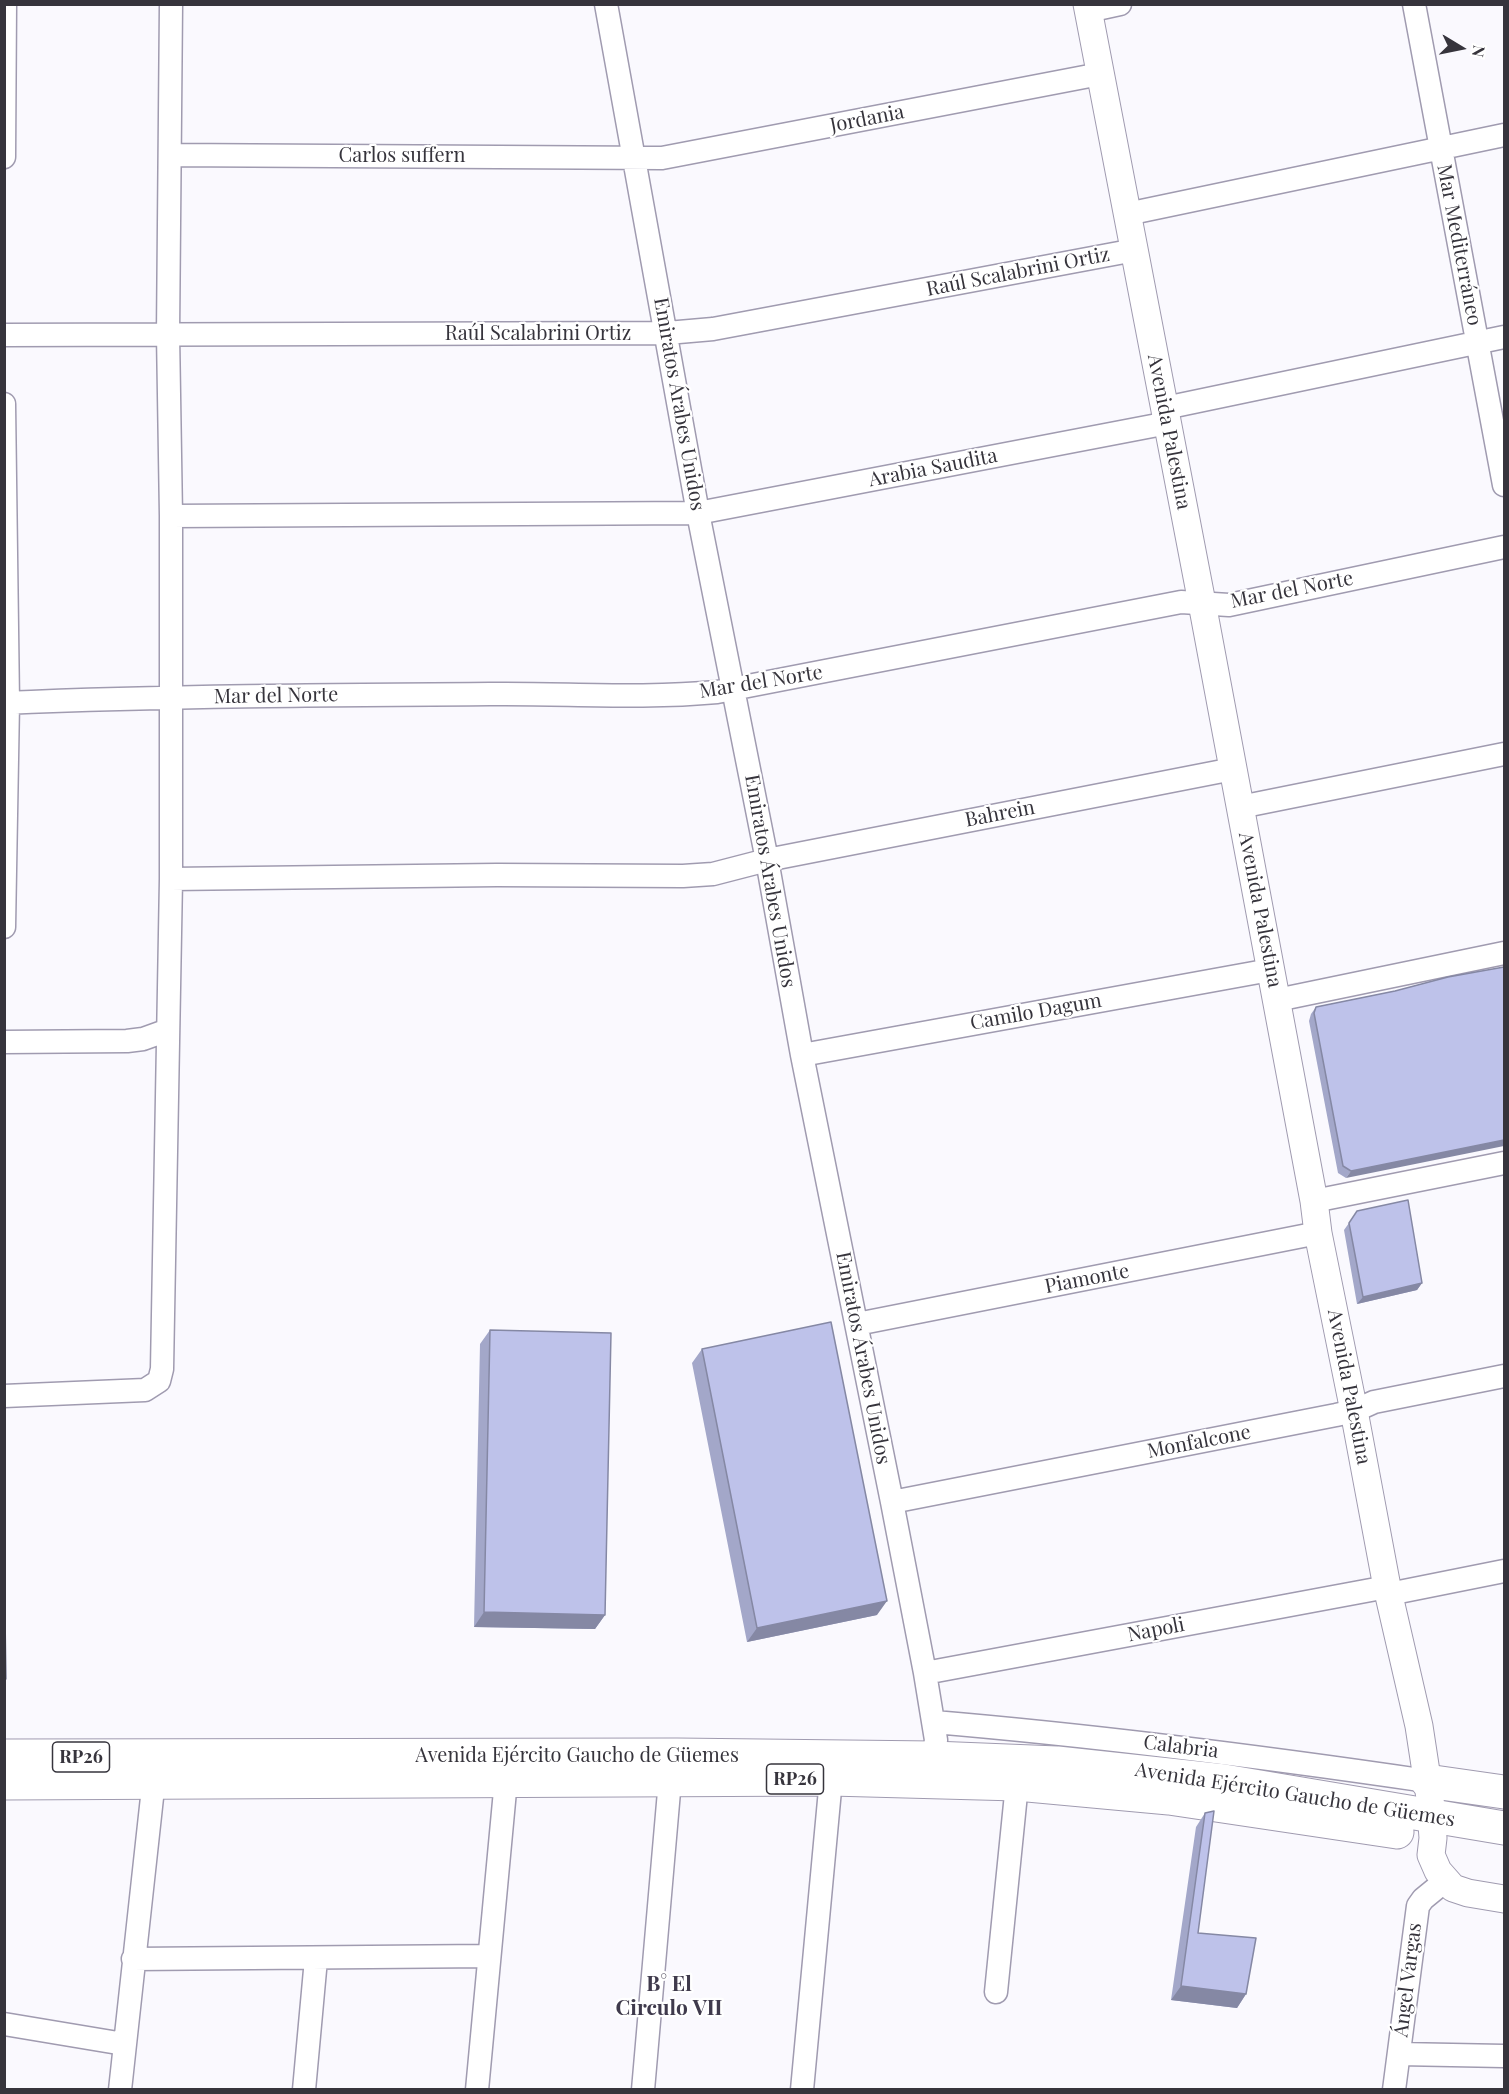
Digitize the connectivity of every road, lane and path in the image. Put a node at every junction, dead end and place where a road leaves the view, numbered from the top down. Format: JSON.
{"nodes":[{"id":1,"x":5,"y":4,"type":"edge"},
{"id":2,"x":171,"y":4,"type":"edge"},
{"id":3,"x":606,"y":4,"type":"edge"},
{"id":4,"x":1120,"y":4,"type":"edge"},
{"id":5,"x":1414,"y":4,"type":"edge"},
{"id":6,"x":1088,"y":8,"type":"edge"},
{"id":7,"x":1100,"y":74,"type":"junction"},
{"id":8,"x":1504,"y":135,"type":"edge"},
{"id":9,"x":1440,"y":149,"type":"junction"},
{"id":10,"x":170,"y":155,"type":"junction"},
{"id":11,"x":4,"y":157,"type":"edge"},
{"id":12,"x":634,"y":157,"type":"junction"},
{"id":13,"x":1127,"y":214,"type":"junction"},
{"id":14,"x":1135,"y":250,"type":"junction"},
{"id":15,"x":667,"y":333,"type":"junction"},
{"id":16,"x":168,"y":334,"type":"junction"},
{"id":17,"x":4,"y":335,"type":"edge"},
{"id":18,"x":1504,"y":337,"type":"edge"},
{"id":19,"x":1479,"y":342,"type":"junction"},
{"id":20,"x":4,"y":404,"type":"edge"},
{"id":21,"x":1166,"y":416,"type":"junction"},
{"id":22,"x":1504,"y":484,"type":"edge"},
{"id":23,"x":698,"y":513,"type":"junction"},
{"id":24,"x":171,"y":516,"type":"junction"},
{"id":25,"x":1504,"y":547,"type":"edge"},
{"id":26,"x":1202,"y":603,"type":"junction"},
{"id":27,"x":734,"y":690,"type":"junction"},
{"id":28,"x":170,"y":698,"type":"junction"},
{"id":29,"x":6,"y":703,"type":"edge"},
{"id":30,"x":1504,"y":754,"type":"edge"},
{"id":31,"x":1233,"y":769,"type":"junction"},
{"id":32,"x":1240,"y":807,"type":"junction"},
{"id":33,"x":767,"y":860,"type":"junction"},
{"id":34,"x":171,"y":879,"type":"junction"},
{"id":35,"x":4,"y":927,"type":"edge"},
{"id":36,"x":1504,"y":953,"type":"edge"},
{"id":37,"x":1270,"y":970,"type":"junction"},
{"id":38,"x":1277,"y":1000,"type":"junction"},
{"id":39,"x":168,"y":1030,"type":"junction"},
{"id":40,"x":4,"y":1041,"type":"edge"},
{"id":41,"x":802,"y":1055,"type":"junction"},
{"id":42,"x":1504,"y":1163,"type":"edge"},
{"id":43,"x":1314,"y":1201,"type":"junction"},
{"id":44,"x":1318,"y":1233,"type":"junction"},
{"id":45,"x":856,"y":1324,"type":"junction"},
{"id":46,"x":1504,"y":1376,"type":"edge"},
{"id":47,"x":4,"y":1396,"type":"edge"},
{"id":48,"x":1354,"y":1412,"type":"junction"},
{"id":49,"x":892,"y":1502,"type":"junction"},
{"id":50,"x":1504,"y":1572,"type":"edge"},
{"id":51,"x":1388,"y":1591,"type":"junction"},
{"id":52,"x":925,"y":1673,"type":"junction"},
{"id":53,"x":934,"y":1722,"type":"junction"},
{"id":54,"x":4,"y":1756,"type":"edge"},
{"id":55,"x":933,"y":1758,"type":"junction"},
{"id":56,"x":155,"y":1770,"type":"junction"},
{"id":57,"x":831,"y":1779,"type":"junction"},
{"id":58,"x":506,"y":1780,"type":"junction"},
{"id":59,"x":670,"y":1780,"type":"junction"},
{"id":60,"x":1427,"y":1781,"type":"junction"},
{"id":61,"x":4,"y":1783,"type":"edge"},
{"id":62,"x":1017,"y":1784,"type":"junction"},
{"id":63,"x":1504,"y":1792,"type":"edge"},
{"id":64,"x":1432,"y":1826,"type":"junction"},
{"id":65,"x":1504,"y":1828,"type":"edge"},
{"id":66,"x":1504,"y":1850,"type":"edge"},
{"id":67,"x":1445,"y":1881,"type":"junction"},
{"id":68,"x":1504,"y":1899,"type":"edge"},
{"id":69,"x":488,"y":1956,"type":"junction"},
{"id":70,"x":134,"y":1959,"type":"junction"},
{"id":71,"x":316,"y":1959,"type":"junction"},
{"id":72,"x":996,"y":1992,"type":"dead end"},
{"id":73,"x":4,"y":2024,"type":"edge"},
{"id":74,"x":124,"y":2044,"type":"junction"},
{"id":75,"x":1399,"y":2054,"type":"junction"},
{"id":76,"x":1504,"y":2056,"type":"edge"},
{"id":77,"x":120,"y":2090,"type":"edge"},
{"id":78,"x":304,"y":2090,"type":"edge"},
{"id":79,"x":477,"y":2090,"type":"edge"},
{"id":80,"x":644,"y":2090,"type":"edge"},
{"id":81,"x":802,"y":2090,"type":"edge"},
{"id":82,"x":1394,"y":2090,"type":"edge"}],
"edges":[{"from":1,"to":11,"type":"street"},
{"from":2,"to":10,"type":"street"},
{"from":3,"to":12,"type":"street","name":"Emiratos Árabes Unidos"},
{"from":4,"to":6,"type":"street"},
{"from":5,"to":9,"type":"street","name":"Mar Mediterráneo"},
{"from":6,"to":7,"type":"street","name":"Avenida Palestina"},
{"from":7,"to":12,"type":"street","name":"Jordania"},
{"from":7,"to":13,"type":"street","name":"Avenida Palestina"},
{"from":8,"to":9,"type":"street"},
{"from":9,"to":13,"type":"street"},
{"from":9,"to":19,"type":"street","name":"Mar Mediterráneo"},
{"from":10,"to":12,"type":"street","name":"Carlos suffern"},
{"from":10,"to":16,"type":"street"},
{"from":12,"to":15,"type":"street","name":"Emiratos Árabes Unidos"},
{"from":13,"to":14,"type":"street","name":"Avenida Palestina"},
{"from":14,"to":15,"type":"street","name":"Raúl Scalabrini Ortiz"},
{"from":14,"to":21,"type":"street","name":"Avenida Palestina"},
{"from":15,"to":16,"type":"street","name":"Raúl Scalabrini Ortiz"},
{"from":15,"to":23,"type":"street","name":"Emiratos Árabes Unidos"},
{"from":16,"to":17,"type":"street","name":"Raúl Scalabrini Ortiz"},
{"from":16,"to":24,"type":"street"},
{"from":18,"to":19,"type":"street","name":"Arabia Saudita"},
{"from":19,"to":21,"type":"street","name":"Arabia Saudita"},
{"from":19,"to":22,"type":"street","name":"Mar Mediterráneo"},
{"from":20,"to":29,"type":"street"},
{"from":21,"to":23,"type":"street","name":"Arabia Saudita"},
{"from":21,"to":26,"type":"street","name":"Avenida Palestina"},
{"from":23,"to":24,"type":"street","name":"Arabia Saudita"},
{"from":23,"to":27,"type":"street","name":"Emiratos Árabes Unidos"},
{"from":24,"to":28,"type":"street"},
{"from":25,"to":26,"type":"street","name":"Mar del Norte"},
{"from":26,"to":27,"type":"street","name":"Mar del Norte"},
{"from":26,"to":31,"type":"street","name":"Avenida Palestina"},
{"from":27,"to":28,"type":"street","name":"Mar del Norte"},
{"from":27,"to":33,"type":"street","name":"Emiratos Árabes Unidos"},
{"from":28,"to":29,"type":"street","name":"Mar del Norte"},
{"from":28,"to":34,"type":"street"},
{"from":29,"to":35,"type":"street"},
{"from":30,"to":32,"type":"street"},
{"from":31,"to":32,"type":"street","name":"Avenida Palestina"},
{"from":31,"to":33,"type":"street","name":"Bahrein"},
{"from":32,"to":37,"type":"street","name":"Avenida Palestina"},
{"from":33,"to":34,"type":"street","name":"Bahrein"},
{"from":33,"to":41,"type":"street","name":"Emiratos Árabes Unidos"},
{"from":34,"to":39,"type":"street"},
{"from":36,"to":38,"type":"street"},
{"from":37,"to":38,"type":"street","name":"Avenida Palestina"},
{"from":37,"to":41,"type":"street","name":"Camilo Dagum"},
{"from":38,"to":43,"type":"street","name":"Avenida Palestina"},
{"from":39,"to":40,"type":"street"},
{"from":39,"to":47,"type":"street"},
{"from":41,"to":45,"type":"street","name":"Emiratos Árabes Unidos"},
{"from":42,"to":43,"type":"street"},
{"from":43,"to":44,"type":"street","name":"Avenida Palestina"},
{"from":44,"to":45,"type":"street","name":"Piamonte"},
{"from":44,"to":48,"type":"street","name":"Avenida Palestina"},
{"from":45,"to":49,"type":"street","name":"Emiratos Árabes Unidos"},
{"from":46,"to":48,"type":"street","name":"Monfalcone"},
{"from":48,"to":49,"type":"street","name":"Monfalcone"},
{"from":48,"to":51,"type":"street","name":"Avenida Palestina"},
{"from":49,"to":52,"type":"street","name":"Emiratos Árabes Unidos"},
{"from":50,"to":51,"type":"street","name":"Napoli"},
{"from":51,"to":52,"type":"street","name":"Napoli"},
{"from":51,"to":60,"type":"street","name":"Avenida Palestina"},
{"from":52,"to":53,"type":"street","name":"Emiratos Árabes Unidos"},
{"from":53,"to":55,"type":"street","name":"Emiratos Árabes Unidos"},
{"from":53,"to":60,"type":"street","name":"Calabria"},
{"from":54,"to":56,"type":"main road","name":"Avenida Ejército Gaucho de Güemes","number":"RP26"},
{"from":55,"to":56,"type":"main road","name":"Avenida Ejército Gaucho de Güemes","number":"RP26"},
{"from":55,"to":64,"type":"main road","name":"Avenida Ejército Gaucho de Güemes","number":"RP26"},
{"from":56,"to":58,"type":"main road","name":"Avenida Ejército Gaucho de Güemes","number":"RP26"},
{"from":56,"to":61,"type":"main road","name":"Avenida Ejército Gaucho de Güemes","number":"RP26"},
{"from":56,"to":70,"type":"street"},
{"from":57,"to":59,"type":"main road","name":"Avenida Ejército Gaucho de Güemes","number":"RP26"},
{"from":57,"to":62,"type":"main road","name":"Avenida Ejército Gaucho de Güemes","number":"RP26"},
{"from":57,"to":81,"type":"street"},
{"from":58,"to":59,"type":"main road","name":"Avenida Ejército Gaucho de Güemes","number":"RP26"},
{"from":58,"to":69,"type":"street"},
{"from":59,"to":80,"type":"street"},
{"from":60,"to":63,"type":"main road"},
{"from":60,"to":64,"type":"street","name":"Avenida Palestina"},
{"from":62,"to":64,"type":"main road","name":"Avenida Ejército Gaucho de Güemes","number":"RP26"},
{"from":62,"to":72,"type":"street"},
{"from":64,"to":65,"type":"main road","name":"Avenida Ejército Gaucho de Güemes","number":"RP26"},
{"from":64,"to":66,"type":"main road","name":"Avenida Ejército Gaucho de Güemes","number":"RP26"},
{"from":64,"to":67,"type":"street"},
{"from":67,"to":68,"type":"street"},
{"from":67,"to":75,"type":"street","name":"Ángel Vargas"},
{"from":69,"to":71,"type":"street"},
{"from":69,"to":79,"type":"street"},
{"from":70,"to":71,"type":"street"},
{"from":70,"to":74,"type":"street"},
{"from":71,"to":78,"type":"street"},
{"from":73,"to":74,"type":"street"},
{"from":74,"to":77,"type":"street"},
{"from":75,"to":76,"type":"street"},
{"from":75,"to":82,"type":"street","name":"Ángel Vargas"}]}
